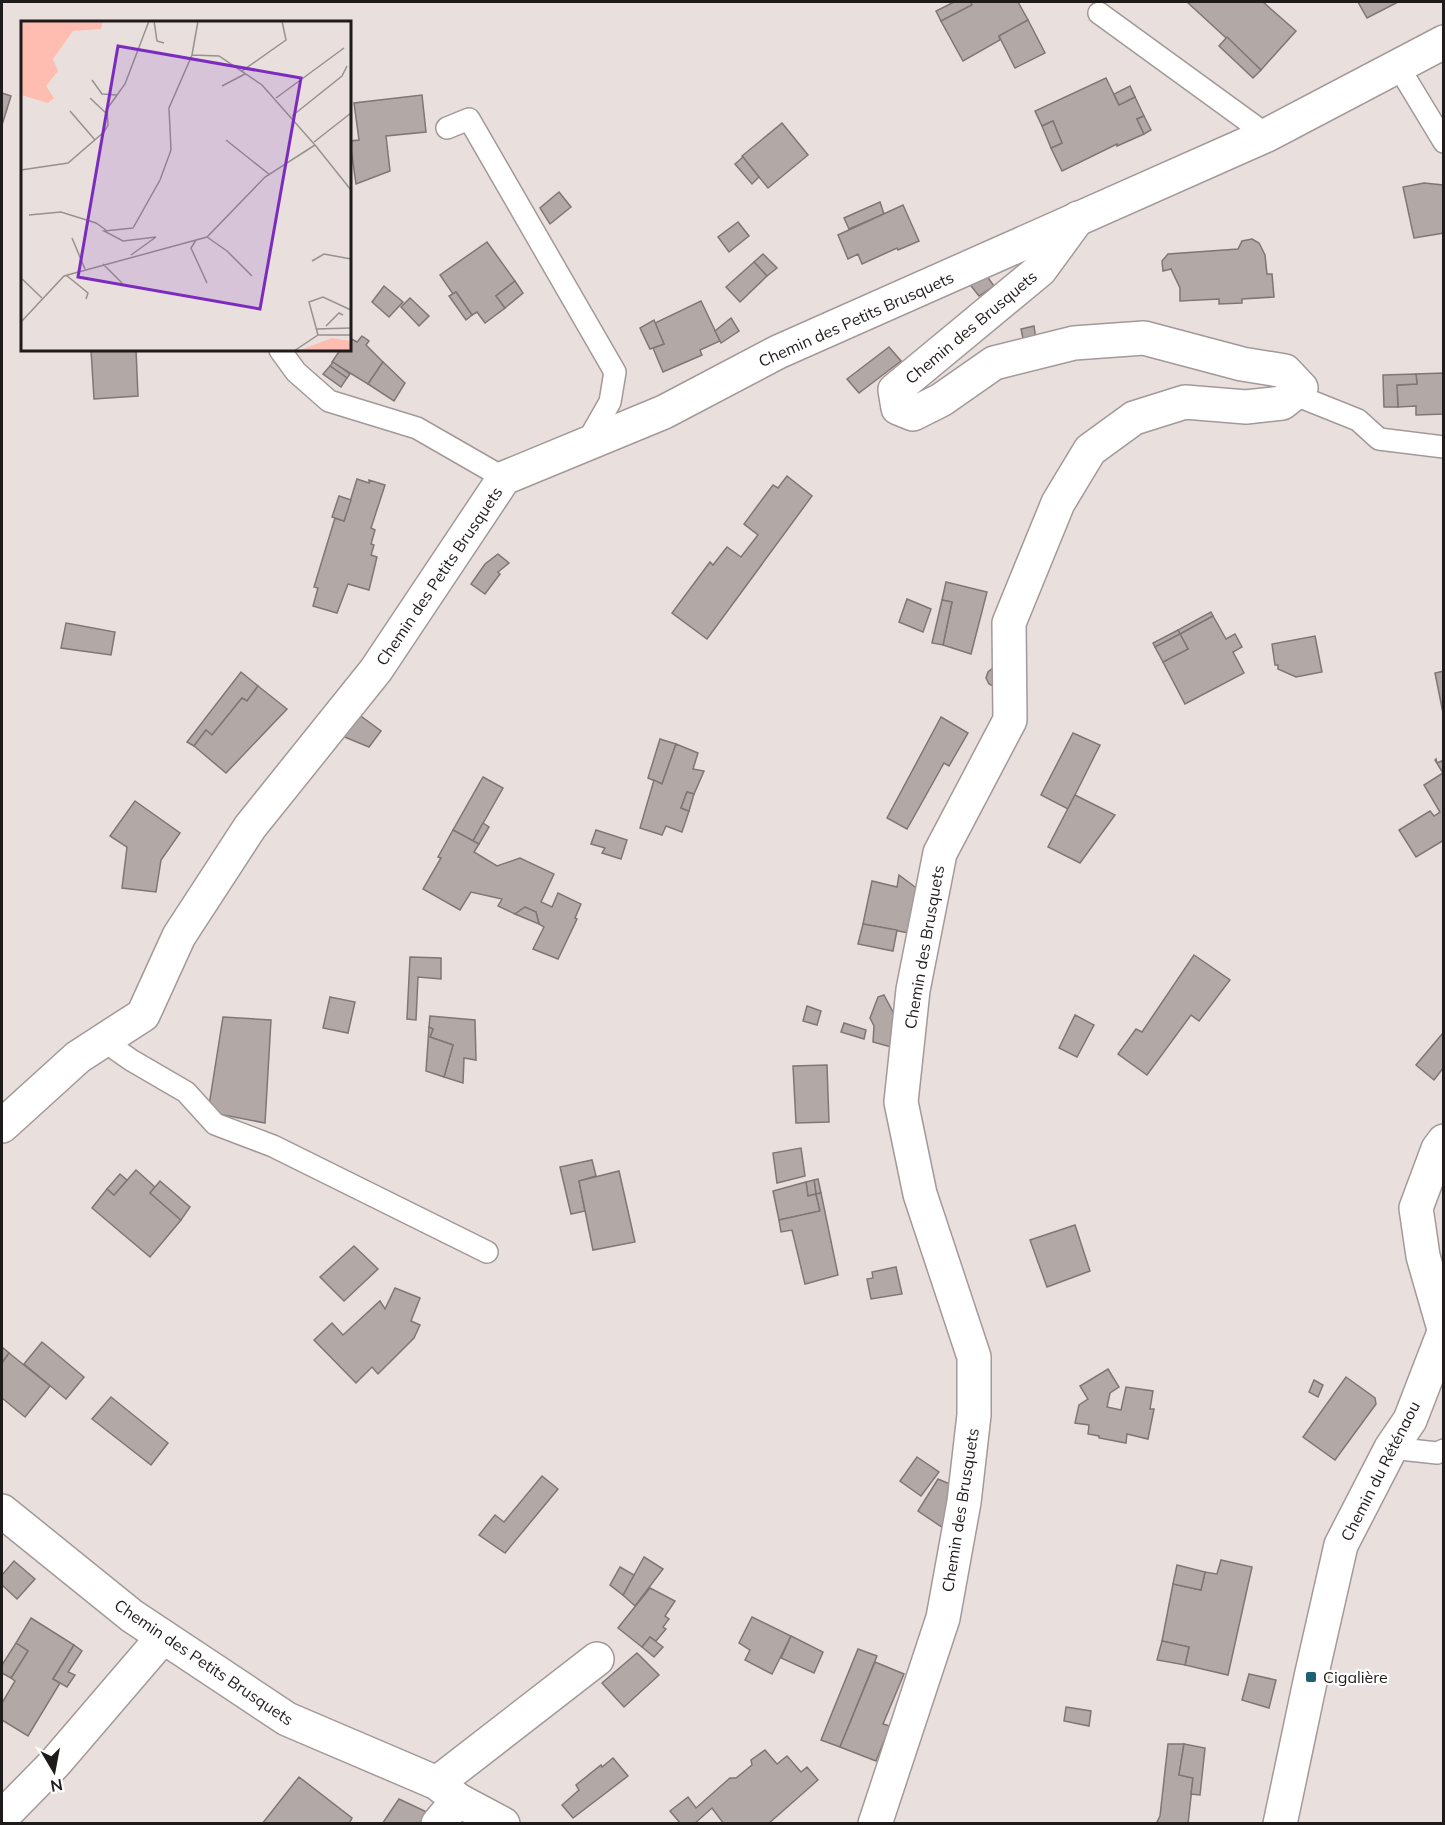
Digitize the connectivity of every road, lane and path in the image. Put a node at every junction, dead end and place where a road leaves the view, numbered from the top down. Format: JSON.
{"nodes":[{"id":1,"x":1099,"y":13,"type":"dead end"},
{"id":2,"x":1443,"y":42,"type":"edge"},
{"id":3,"x":1398,"y":66,"type":"junction"},
{"id":4,"x":447,"y":128,"type":"dead end"},
{"id":5,"x":1267,"y":135,"type":"junction"},
{"id":6,"x":1443,"y":142,"type":"edge"},
{"id":7,"x":1078,"y":218,"type":"junction"},
{"id":8,"x":281,"y":351,"type":"edge"},
{"id":9,"x":1293,"y":394,"type":"junction"},
{"id":10,"x":586,"y":445,"type":"junction"},
{"id":11,"x":1443,"y":447,"type":"edge"},
{"id":12,"x":504,"y":478,"type":"junction"},
{"id":13,"x":104,"y":1041,"type":"junction"},
{"id":14,"x":2,"y":1126,"type":"edge"},
{"id":15,"x":1443,"y":1141,"type":"edge"},
{"id":16,"x":487,"y":1252,"type":"dead end"},
{"id":17,"x":1436,"y":1280,"type":"edge"},
{"id":18,"x":1443,"y":1330,"type":"edge"},
{"id":19,"x":1391,"y":1448,"type":"junction"},
{"id":20,"x":1443,"y":1450,"type":"edge"},
{"id":21,"x":6,"y":1525,"type":"edge"},
{"id":22,"x":163,"y":1637,"type":"junction"},
{"id":23,"x":597,"y":1659,"type":"dead end"},
{"id":24,"x":444,"y":1802,"type":"edge"},
{"id":25,"x":2,"y":1817,"type":"edge"},
{"id":26,"x":503,"y":1824,"type":"edge"},
{"id":27,"x":875,"y":1824,"type":"edge"},
{"id":28,"x":1280,"y":1824,"type":"edge"}],
"edges":[{"from":1,"to":5,"type":"lane"},
{"from":2,"to":3,"type":"street"},
{"from":3,"to":5,"type":"street"},
{"from":3,"to":6,"type":"lane"},
{"from":4,"to":10,"type":"lane"},
{"from":5,"to":7,"type":"street"},
{"from":7,"to":9,"type":"street","name":"Chemin des Brusquets"},
{"from":7,"to":10,"type":"street","name":"Chemin des Petits Brusquets"},
{"from":8,"to":12,"type":"lane"},
{"from":9,"to":11,"type":"lane"},
{"from":9,"to":27,"type":"street","name":"Chemin des Brusquets"},
{"from":10,"to":12,"type":"street","name":"Chemin des Petits Brusquets"},
{"from":12,"to":13,"type":"street","name":"Chemin des Petits Brusquets"},
{"from":13,"to":14,"type":"street","name":"Chemin des Petits Brusquets"},
{"from":13,"to":16,"type":"lane"},
{"from":15,"to":17,"type":"street","name":"Chemin du Réténaou"},
{"from":17,"to":18,"type":"street","name":"Chemin du Réténaou"},
{"from":18,"to":19,"type":"street","name":"Chemin du Réténaou"},
{"from":19,"to":20,"type":"lane"},
{"from":19,"to":28,"type":"street","name":"Chemin du Réténaou"},
{"from":21,"to":22,"type":"street","name":"Chemin des Petits Brusquets"},
{"from":22,"to":24,"type":"street","name":"Chemin des Petits Brusquets"},
{"from":22,"to":25,"type":"street"},
{"from":23,"to":24,"type":"street"},
{"from":24,"to":26,"type":"street","name":"Chemin des Petits Brusquets"}]}
